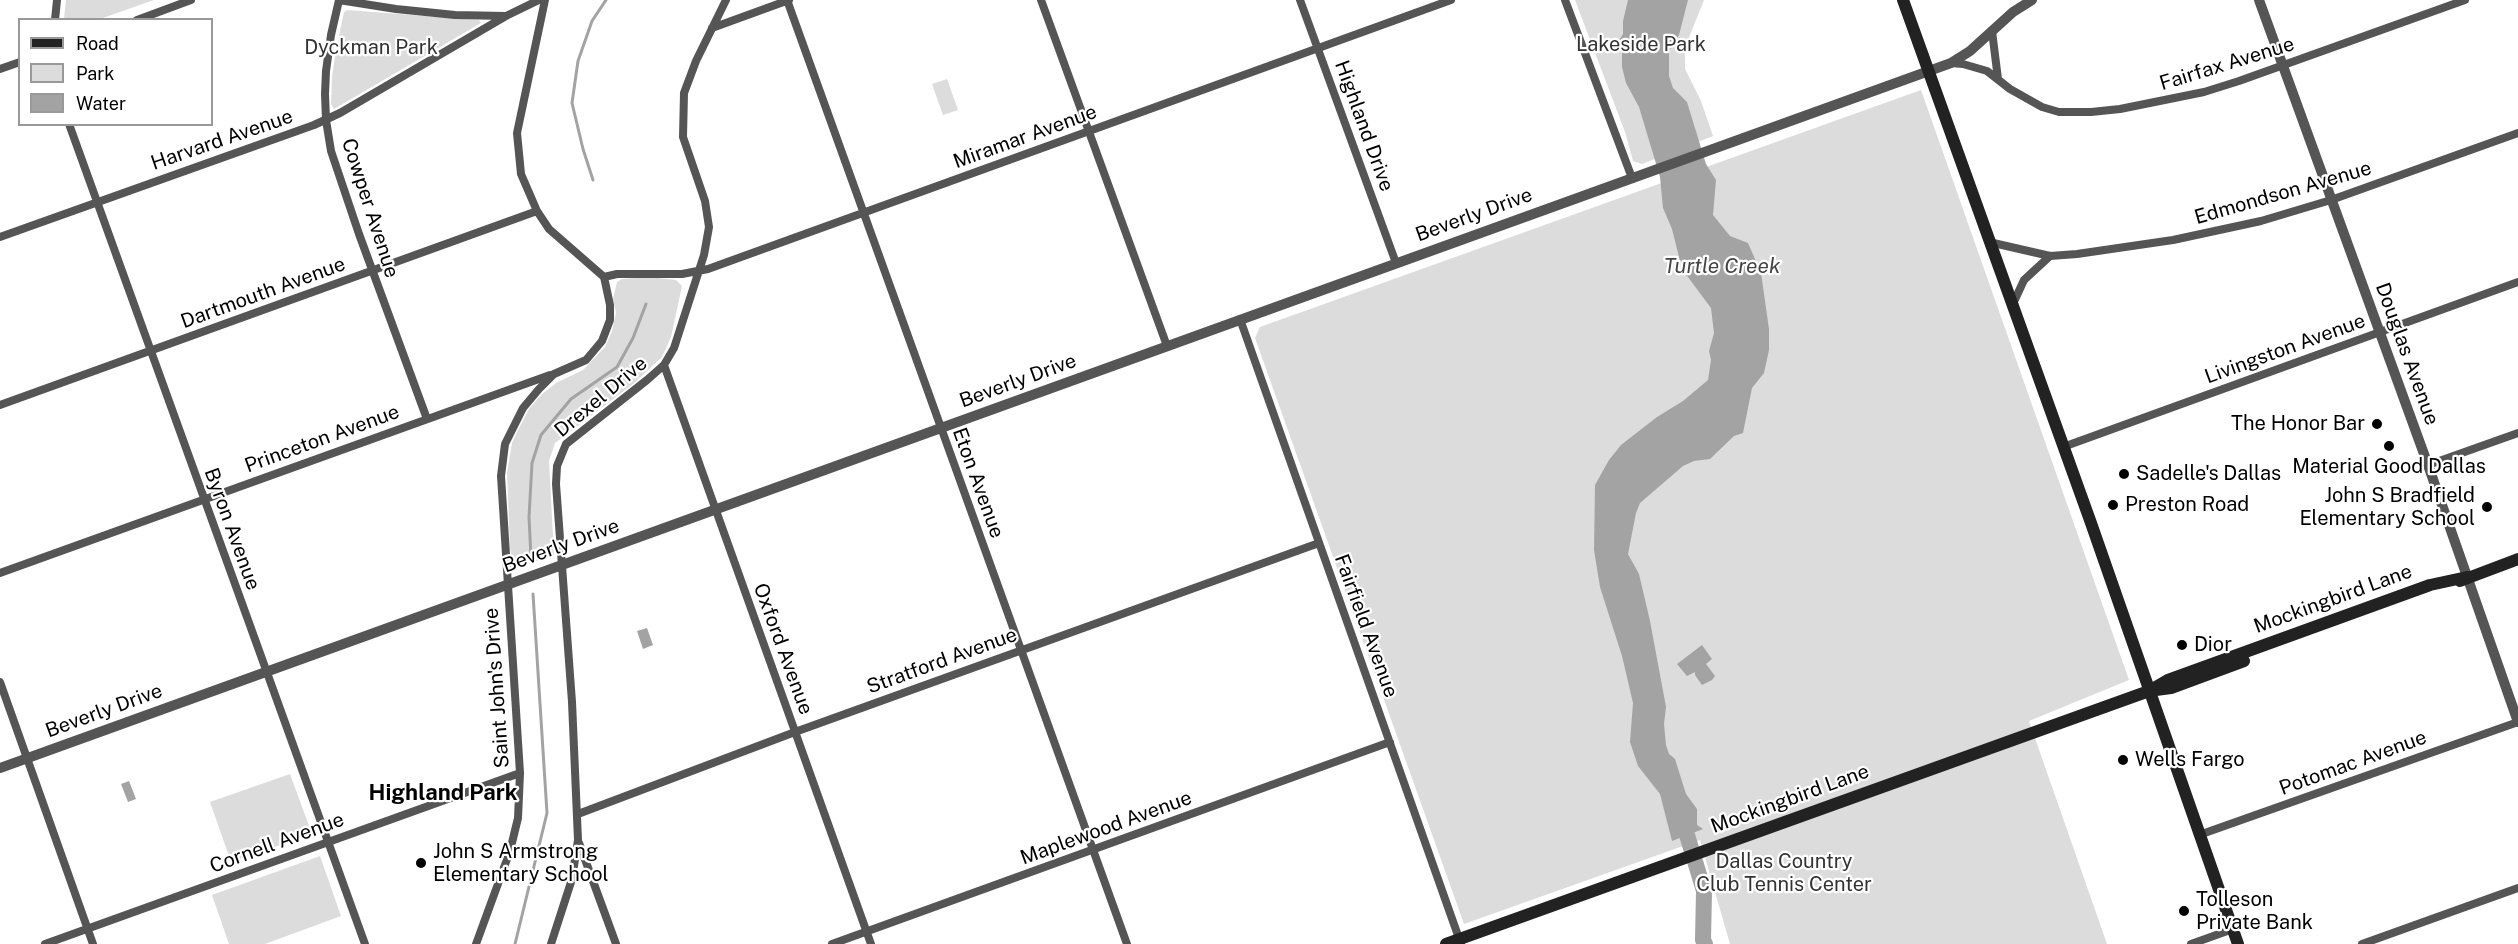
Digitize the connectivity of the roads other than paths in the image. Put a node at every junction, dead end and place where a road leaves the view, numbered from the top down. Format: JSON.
{"nodes":[{"id":1,"x":57,"y":0,"type":"edge"},
{"id":2,"x":191,"y":0,"type":"edge"},
{"id":3,"x":339,"y":0,"type":"edge"},
{"id":4,"x":539,"y":0,"type":"edge"},
{"id":5,"x":545,"y":0,"type":"edge"},
{"id":6,"x":726,"y":0,"type":"edge"},
{"id":7,"x":787,"y":0,"type":"edge"},
{"id":8,"x":1041,"y":0,"type":"edge"},
{"id":9,"x":1300,"y":0,"type":"edge"},
{"id":10,"x":1451,"y":0,"type":"edge"},
{"id":11,"x":1565,"y":0,"type":"edge"},
{"id":12,"x":1903,"y":0,"type":"edge"},
{"id":13,"x":2032,"y":0,"type":"edge"},
{"id":14,"x":2259,"y":0,"type":"edge"},
{"id":15,"x":2465,"y":0,"type":"edge"},
{"id":16,"x":506,"y":16,"type":"junction"},
{"id":17,"x":55,"y":18,"type":"edge"},
{"id":18,"x":142,"y":18,"type":"edge"},
{"id":19,"x":712,"y":28,"type":"junction"},
{"id":20,"x":1992,"y":31,"type":"junction"},
{"id":21,"x":1318,"y":49,"type":"junction"},
{"id":22,"x":18,"y":63,"type":"edge"},
{"id":23,"x":1951,"y":63,"type":"junction"},
{"id":24,"x":2283,"y":66,"type":"junction"},
{"id":25,"x":0,"y":69,"type":"edge"},
{"id":26,"x":1928,"y":71,"type":"junction"},
{"id":27,"x":1998,"y":80,"type":"junction"},
{"id":28,"x":326,"y":120,"type":"junction"},
{"id":29,"x":70,"y":126,"type":"edge"},
{"id":30,"x":1089,"y":131,"type":"junction"},
{"id":31,"x":2518,"y":133,"type":"edge"},
{"id":32,"x":1632,"y":178,"type":"junction"},
{"id":33,"x":2331,"y":200,"type":"junction"},
{"id":34,"x":96,"y":202,"type":"junction"},
{"id":35,"x":537,"y":211,"type":"junction"},
{"id":36,"x":864,"y":213,"type":"junction"},
{"id":37,"x":0,"y":237,"type":"edge"},
{"id":38,"x":1989,"y":242,"type":"junction"},
{"id":39,"x":2049,"y":256,"type":"junction"},
{"id":40,"x":1396,"y":263,"type":"junction"},
{"id":41,"x":372,"y":271,"type":"junction"},
{"id":42,"x":698,"y":272,"type":"junction"},
{"id":43,"x":604,"y":278,"type":"junction"},
{"id":44,"x":2518,"y":282,"type":"edge"},
{"id":45,"x":2012,"y":307,"type":"junction"},
{"id":46,"x":1240,"y":319,"type":"junction"},
{"id":47,"x":2380,"y":332,"type":"junction"},
{"id":48,"x":1167,"y":346,"type":"junction"},
{"id":49,"x":151,"y":351,"type":"junction"},
{"id":50,"x":664,"y":365,"type":"junction"},
{"id":51,"x":554,"y":374,"type":"junction"},
{"id":52,"x":0,"y":405,"type":"edge"},
{"id":53,"x":427,"y":419,"type":"junction"},
{"id":54,"x":941,"y":428,"type":"junction"},
{"id":55,"x":2518,"y":433,"type":"edge"},
{"id":56,"x":2063,"y":447,"type":"junction"},
{"id":57,"x":2428,"y":465,"type":"junction"},
{"id":58,"x":204,"y":499,"type":"junction"},
{"id":59,"x":716,"y":509,"type":"junction"},
{"id":60,"x":1319,"y":543,"type":"junction"},
{"id":61,"x":2518,"y":559,"type":"edge"},
{"id":62,"x":562,"y":565,"type":"junction"},
{"id":63,"x":0,"y":573,"type":"edge"},
{"id":64,"x":2467,"y":577,"type":"junction"},
{"id":65,"x":507,"y":584,"type":"junction"},
{"id":66,"x":1023,"y":650,"type":"junction"},
{"id":67,"x":267,"y":671,"type":"junction"},
{"id":68,"x":0,"y":682,"type":"edge"},
{"id":69,"x":2149,"y":691,"type":"junction"},
{"id":70,"x":2518,"y":722,"type":"edge"},
{"id":71,"x":795,"y":732,"type":"junction"},
{"id":72,"x":1390,"y":742,"type":"junction"},
{"id":73,"x":27,"y":758,"type":"junction"},
{"id":74,"x":0,"y":768,"type":"edge"},
{"id":75,"x":520,"y":773,"type":"junction"},
{"id":76,"x":578,"y":814,"type":"junction"},
{"id":77,"x":2199,"y":835,"type":"junction"},
{"id":78,"x":578,"y":840,"type":"junction"},
{"id":79,"x":327,"y":842,"type":"junction"},
{"id":80,"x":1093,"y":850,"type":"junction"},
{"id":81,"x":2518,"y":888,"type":"edge"},
{"id":82,"x":88,"y":929,"type":"junction"},
{"id":83,"x":2233,"y":929,"type":"junction"},
{"id":84,"x":867,"y":931,"type":"junction"},
{"id":85,"x":1460,"y":942,"type":"edge"},
{"id":86,"x":45,"y":944,"type":"edge"},
{"id":87,"x":93,"y":944,"type":"edge"},
{"id":88,"x":365,"y":944,"type":"edge"},
{"id":89,"x":476,"y":944,"type":"edge"},
{"id":90,"x":551,"y":944,"type":"edge"},
{"id":91,"x":616,"y":944,"type":"edge"},
{"id":92,"x":832,"y":944,"type":"edge"},
{"id":93,"x":872,"y":944,"type":"edge"},
{"id":94,"x":1127,"y":944,"type":"edge"},
{"id":95,"x":1446,"y":944,"type":"edge"},
{"id":96,"x":2191,"y":944,"type":"edge"},
{"id":97,"x":2238,"y":944,"type":"edge"},
{"id":98,"x":2362,"y":944,"type":"edge"}],
"edges":[{"from":1,"to":17,"type":"street"},
{"from":2,"to":18,"type":"street"},
{"from":3,"to":16,"type":"street"},
{"from":3,"to":28,"type":"street","name":"Cowper Avenue"},
{"from":4,"to":16,"type":"street","name":"Harvard Avenue"},
{"from":5,"to":35,"type":"street"},
{"from":6,"to":19,"type":"street","name":"Drexel Drive"},
{"from":7,"to":19,"type":"street"},
{"from":7,"to":36,"type":"street","name":"Eton Avenue"},
{"from":8,"to":30,"type":"street"},
{"from":9,"to":21,"type":"street","name":"Highland Drive"},
{"from":10,"to":21,"type":"street","name":"Miramar Avenue"},
{"from":11,"to":32,"type":"street"},
{"from":12,"to":26,"type":"main road"},
{"from":13,"to":20,"type":"street","name":"Beverly Drive"},
{"from":14,"to":24,"type":"street","name":"Douglas Avenue"},
{"from":15,"to":24,"type":"street","name":"Fairfax Avenue"},
{"from":16,"to":28,"type":"street","name":"Harvard Avenue"},
{"from":19,"to":42,"type":"street","name":"Drexel Drive"},
{"from":20,"to":23,"type":"street","name":"Beverly Drive"},
{"from":20,"to":27,"type":"street"},
{"from":21,"to":30,"type":"street","name":"Miramar Avenue"},
{"from":21,"to":40,"type":"street","name":"Highland Drive"},
{"from":22,"to":25,"type":"street"},
{"from":23,"to":26,"type":"street","name":"Beverly Drive"},
{"from":23,"to":27,"type":"street","name":"Fairfax Avenue"},
{"from":24,"to":27,"type":"street","name":"Fairfax Avenue"},
{"from":24,"to":33,"type":"street","name":"Douglas Avenue"},
{"from":26,"to":32,"type":"street","name":"Beverly Drive"},
{"from":26,"to":38,"type":"main road"},
{"from":28,"to":34,"type":"street","name":"Harvard Avenue"},
{"from":28,"to":41,"type":"street","name":"Cowper Avenue"},
{"from":29,"to":34,"type":"street","name":"Byron Avenue"},
{"from":30,"to":36,"type":"street","name":"Miramar Avenue"},
{"from":30,"to":48,"type":"street"},
{"from":31,"to":33,"type":"street","name":"Edmondson Avenue"},
{"from":32,"to":40,"type":"street","name":"Beverly Drive"},
{"from":33,"to":39,"type":"street","name":"Edmondson Avenue"},
{"from":33,"to":47,"type":"street","name":"Douglas Avenue"},
{"from":34,"to":37,"type":"street","name":"Harvard Avenue"},
{"from":34,"to":49,"type":"street","name":"Byron Avenue"},
{"from":35,"to":41,"type":"street","name":"Dartmouth Avenue"},
{"from":35,"to":43,"type":"street"},
{"from":36,"to":42,"type":"street","name":"Miramar Avenue"},
{"from":36,"to":54,"type":"street","name":"Eton Avenue"},
{"from":38,"to":39,"type":"street","name":"Edmondson Avenue"},
{"from":38,"to":45,"type":"main road"},
{"from":39,"to":45,"type":"street"},
{"from":40,"to":46,"type":"street","name":"Beverly Drive"},
{"from":41,"to":49,"type":"street","name":"Dartmouth Avenue"},
{"from":41,"to":53,"type":"street","name":"Cowper Avenue"},
{"from":42,"to":43,"type":"street","name":"Miramar Avenue"},
{"from":42,"to":50,"type":"street","name":"Drexel Drive"},
{"from":43,"to":51,"type":"street","name":"Saint John's Drive"},
{"from":44,"to":47,"type":"street","name":"Livingston Avenue"},
{"from":45,"to":56,"type":"main road"},
{"from":46,"to":48,"type":"street","name":"Beverly Drive"},
{"from":46,"to":60,"type":"street","name":"Fairfield Avenue"},
{"from":47,"to":56,"type":"street","name":"Livingston Avenue"},
{"from":47,"to":57,"type":"street","name":"Douglas Avenue"},
{"from":48,"to":54,"type":"street","name":"Beverly Drive"},
{"from":49,"to":52,"type":"street","name":"Dartmouth Avenue"},
{"from":49,"to":58,"type":"street","name":"Byron Avenue"},
{"from":50,"to":59,"type":"street","name":"Oxford Avenue"},
{"from":50,"to":62,"type":"street","name":"Drexel Drive"},
{"from":51,"to":53,"type":"street","name":"Princeton Avenue"},
{"from":51,"to":65,"type":"street","name":"Saint John's Drive"},
{"from":53,"to":58,"type":"street","name":"Princeton Avenue"},
{"from":54,"to":59,"type":"street","name":"Beverly Drive"},
{"from":54,"to":66,"type":"street","name":"Eton Avenue"},
{"from":55,"to":57,"type":"street"},
{"from":56,"to":69,"type":"main road"},
{"from":57,"to":64,"type":"street","name":"Douglas Avenue"},
{"from":58,"to":63,"type":"street","name":"Princeton Avenue"},
{"from":58,"to":67,"type":"street","name":"Byron Avenue"},
{"from":59,"to":62,"type":"street","name":"Beverly Drive"},
{"from":59,"to":71,"type":"street","name":"Oxford Avenue"},
{"from":60,"to":66,"type":"street","name":"Stratford Avenue"},
{"from":60,"to":72,"type":"street","name":"Fairfield Avenue"},
{"from":61,"to":64,"type":"main road","name":"Mockingbird Lane"},
{"from":62,"to":65,"type":"street","name":"Beverly Drive"},
{"from":62,"to":76,"type":"street","name":"Drexel Drive"},
{"from":64,"to":69,"type":"main road","name":"Mockingbird Lane"},
{"from":64,"to":70,"type":"street","name":"Douglas Avenue"},
{"from":65,"to":67,"type":"street","name":"Beverly Drive"},
{"from":65,"to":75,"type":"street","name":"Saint John's Drive"},
{"from":66,"to":71,"type":"street","name":"Stratford Avenue"},
{"from":66,"to":80,"type":"street","name":"Eton Avenue"},
{"from":67,"to":73,"type":"street","name":"Beverly Drive"},
{"from":67,"to":79,"type":"street","name":"Byron Avenue"},
{"from":68,"to":73,"type":"street"},
{"from":69,"to":77,"type":"main road"},
{"from":69,"to":85,"type":"main road","name":"Mockingbird Lane"},
{"from":70,"to":77,"type":"street","name":"Potomac Avenue"},
{"from":71,"to":76,"type":"street","name":"Stratford Avenue"},
{"from":71,"to":84,"type":"street","name":"Oxford Avenue"},
{"from":72,"to":80,"type":"street","name":"Maplewood Avenue"},
{"from":72,"to":85,"type":"street","name":"Fairfield Avenue"},
{"from":73,"to":74,"type":"street","name":"Beverly Drive"},
{"from":73,"to":82,"type":"street"},
{"from":75,"to":79,"type":"street","name":"Cornell Avenue"},
{"from":75,"to":89,"type":"street","name":"Saint John's Drive"},
{"from":76,"to":78,"type":"street","name":"Drexel Drive"},
{"from":77,"to":83,"type":"main road"},
{"from":78,"to":90,"type":"street","name":"Drexel Drive"},
{"from":78,"to":91,"type":"street"},
{"from":79,"to":82,"type":"street","name":"Cornell Avenue"},
{"from":79,"to":88,"type":"street","name":"Byron Avenue"},
{"from":80,"to":84,"type":"street","name":"Maplewood Avenue"},
{"from":80,"to":94,"type":"street","name":"Eton Avenue"},
{"from":81,"to":98,"type":"street"},
{"from":82,"to":86,"type":"street","name":"Cornell Avenue"},
{"from":82,"to":87,"type":"street"},
{"from":83,"to":96,"type":"street"},
{"from":83,"to":97,"type":"main road"},
{"from":84,"to":92,"type":"street","name":"Maplewood Avenue"},
{"from":84,"to":93,"type":"street","name":"Oxford Avenue"},
{"from":85,"to":95,"type":"main road","name":"Mockingbird Lane"}]}
